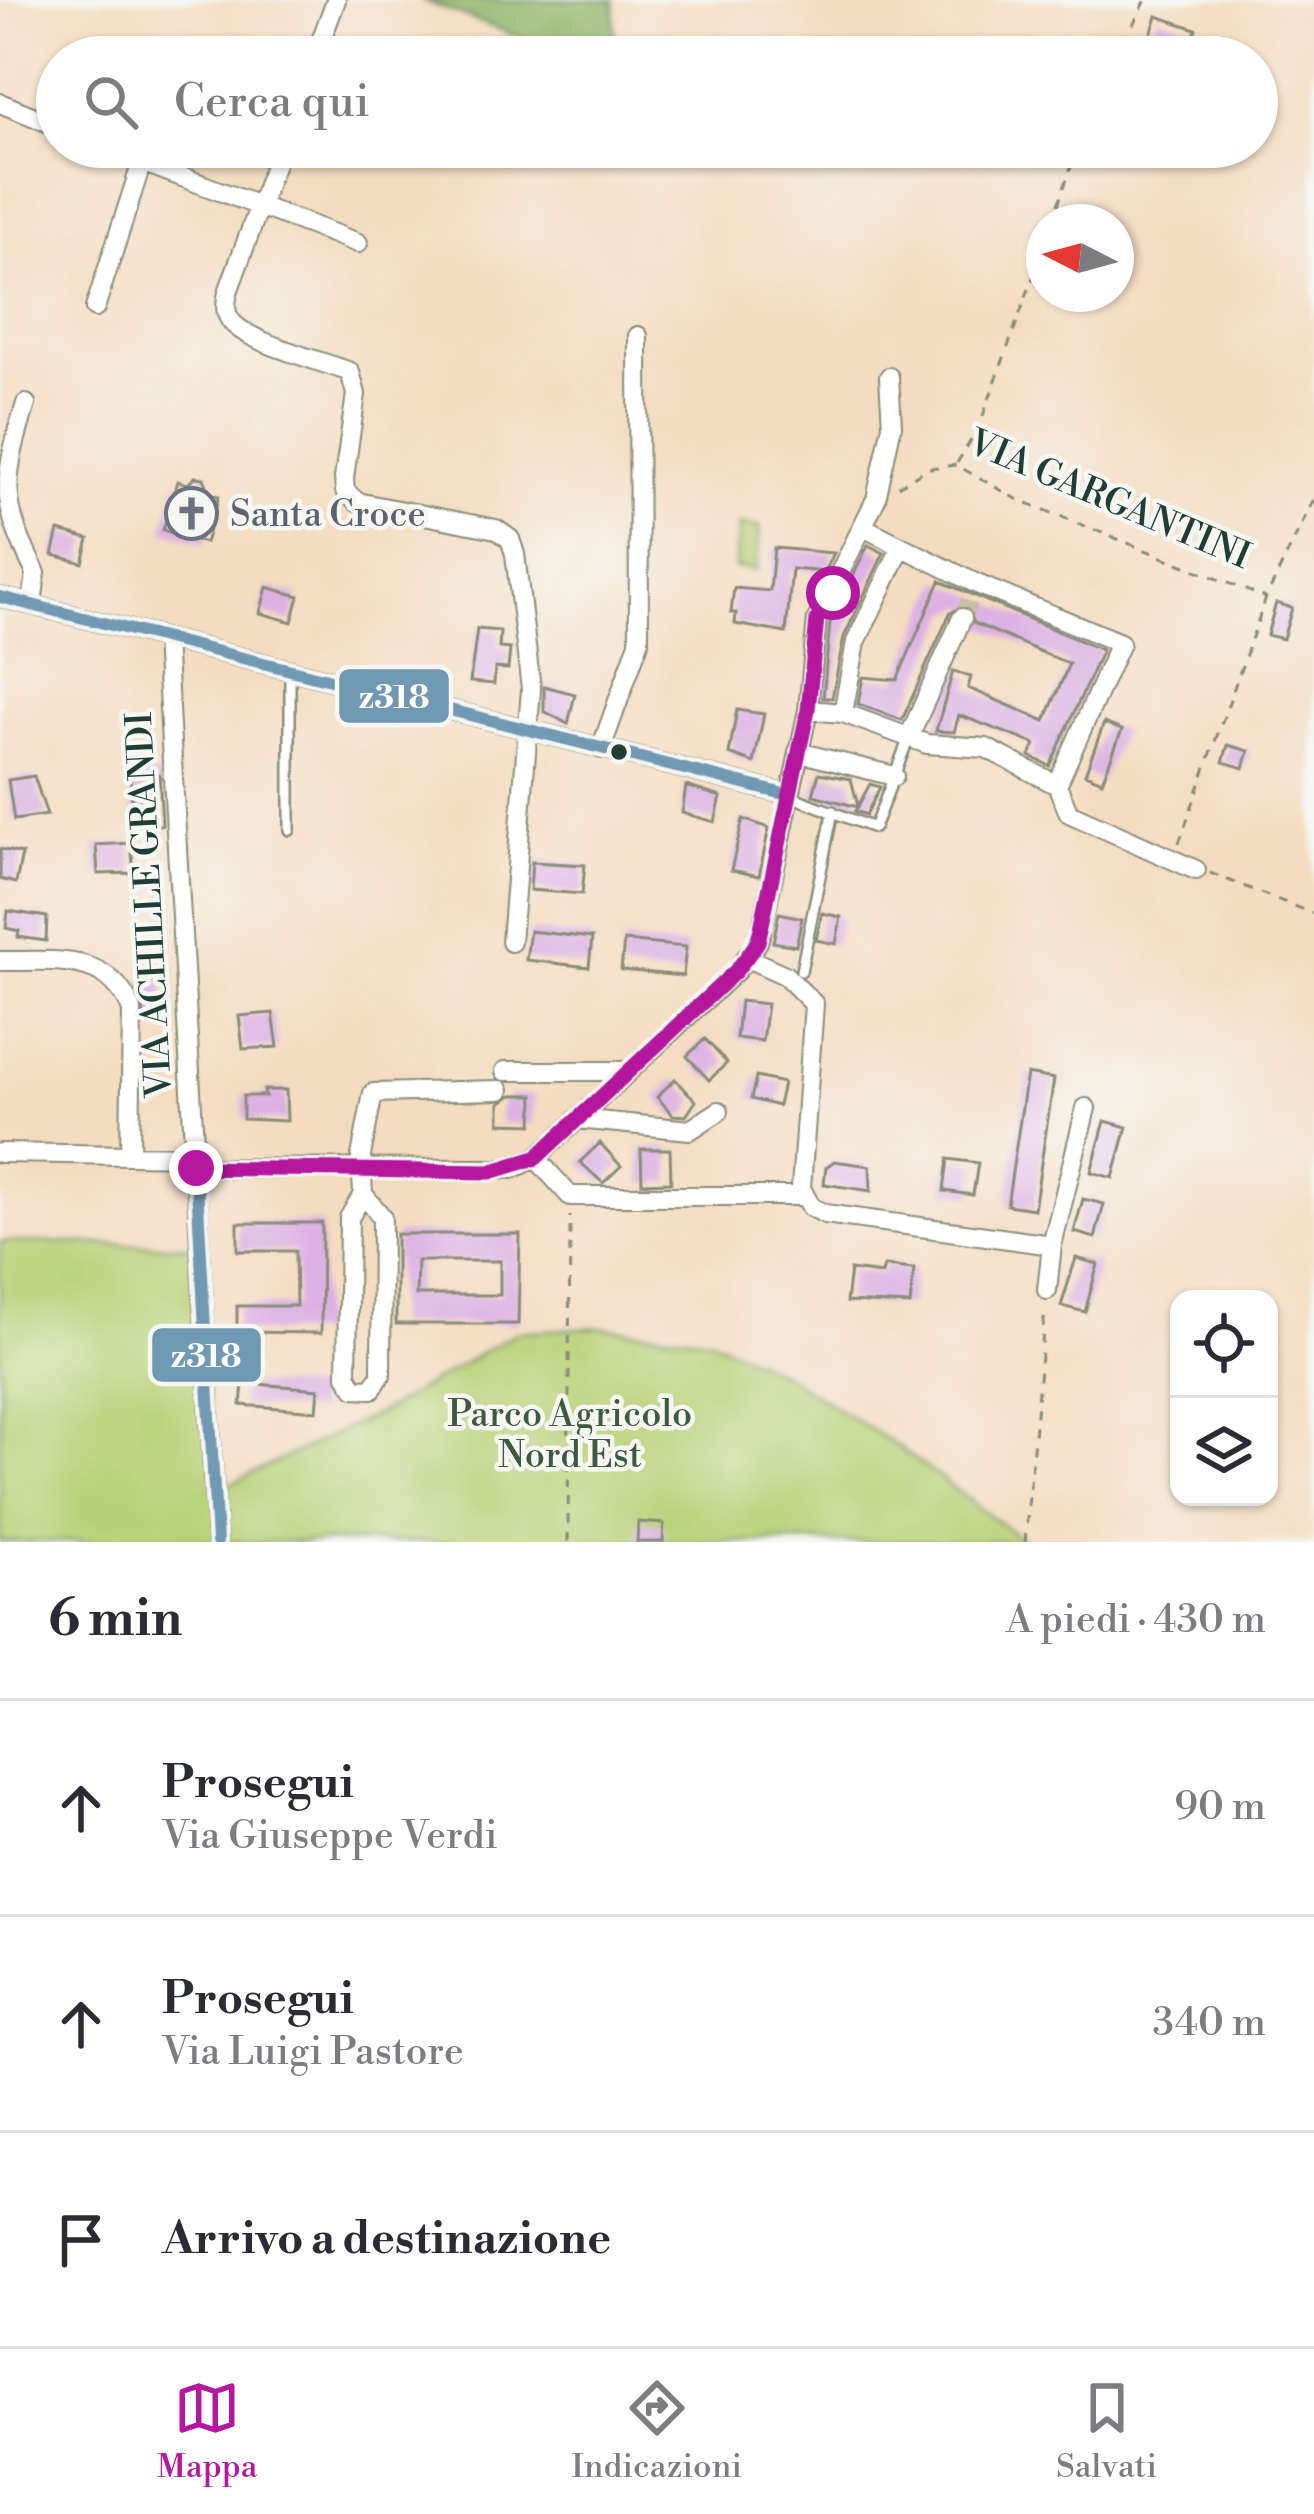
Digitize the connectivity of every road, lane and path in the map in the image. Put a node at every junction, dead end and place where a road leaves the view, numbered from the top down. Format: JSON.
{"nodes":[{"id":1,"x":336,"y":0,"type":"edge"},
{"id":2,"x":1146,"y":0,"type":"edge"},
{"id":3,"x":322,"y":36,"type":"edge"},
{"id":4,"x":1127,"y":36,"type":"edge"},
{"id":5,"x":0,"y":103,"type":"edge"},
{"id":6,"x":36,"y":118,"type":"edge"},
{"id":7,"x":140,"y":168,"type":"edge"},
{"id":8,"x":158,"y":168,"type":"edge"},
{"id":9,"x":274,"y":168,"type":"edge"},
{"id":10,"x":1071,"y":168,"type":"edge"},
{"id":11,"x":1058,"y":204,"type":"edge"},
{"id":12,"x":260,"y":206,"type":"junction"},
{"id":13,"x":358,"y":243,"type":"dead end"},
{"id":14,"x":1026,"y":298,"type":"edge"},
{"id":15,"x":95,"y":308,"type":"dead end"},
{"id":16,"x":638,"y":336,"type":"dead end"},
{"id":17,"x":889,"y":377,"type":"dead end"},
{"id":18,"x":26,"y":404,"type":"dead end"},
{"id":19,"x":956,"y":465,"type":"junction"},
{"id":20,"x":876,"y":499,"type":"junction"},
{"id":21,"x":1314,"y":499,"type":"edge"},
{"id":22,"x":863,"y":527,"type":"junction"},
{"id":23,"x":901,"y":548,"type":"junction"},
{"id":24,"x":0,"y":597,"type":"edge"},
{"id":25,"x":1266,"y":598,"type":"junction"},
{"id":26,"x":32,"y":605,"type":"junction"},
{"id":27,"x":962,"y":618,"type":"tunnel mouth"},
{"id":28,"x":166,"y":639,"type":"junction"},
{"id":29,"x":290,"y":670,"type":"junction"},
{"id":30,"x":808,"y":710,"type":"junction"},
{"id":31,"x":843,"y":713,"type":"junction"},
{"id":32,"x":526,"y":730,"type":"junction"},
{"id":33,"x":910,"y":735,"type":"junction"},
{"id":34,"x":602,"y":748,"type":"junction"},
{"id":35,"x":798,"y":752,"type":"junction"},
{"id":36,"x":894,"y":776,"type":"junction"},
{"id":37,"x":1057,"y":785,"type":"junction"},
{"id":38,"x":788,"y":795,"type":"junction"},
{"id":39,"x":833,"y":811,"type":"junction"},
{"id":40,"x":290,"y":830,"type":"dead end"},
{"id":41,"x":1174,"y":859,"type":"junction"},
{"id":42,"x":1196,"y":870,"type":"joint"},
{"id":43,"x":1314,"y":914,"type":"edge"},
{"id":44,"x":511,"y":941,"type":"dead end"},
{"id":45,"x":748,"y":958,"type":"junction"},
{"id":46,"x":0,"y":962,"type":"edge"},
{"id":47,"x":801,"y":971,"type":"dead end"},
{"id":48,"x":629,"y":1070,"type":"junction"},
{"id":49,"x":1086,"y":1108,"type":"dead end"},
{"id":50,"x":719,"y":1111,"type":"dead end"},
{"id":51,"x":578,"y":1119,"type":"junction"},
{"id":52,"x":0,"y":1154,"type":"edge"},
{"id":53,"x":130,"y":1155,"type":"junction"},
{"id":54,"x":536,"y":1158,"type":"junction"},
{"id":55,"x":195,"y":1162,"type":"junction"},
{"id":56,"x":361,"y":1170,"type":"junction"},
{"id":57,"x":363,"y":1194,"type":"junction"},
{"id":58,"x":570,"y":1196,"type":"junction"},
{"id":59,"x":802,"y":1196,"type":"junction"},
{"id":60,"x":1052,"y":1245,"type":"junction"},
{"id":61,"x":381,"y":1272,"type":"junction"},
{"id":62,"x":348,"y":1273,"type":"junction"},
{"id":63,"x":1047,"y":1290,"type":"joint"},
{"id":64,"x":217,"y":1542,"type":"edge"},
{"id":65,"x":568,"y":1542,"type":"edge"},
{"id":66,"x":1025,"y":1542,"type":"edge"}],
"edges":[{"from":1,"to":3,"type":"street"},
{"from":2,"to":4,"type":"path"},
{"from":5,"to":6,"type":"street"},
{"from":7,"to":15,"type":"street"},
{"from":8,"to":12,"type":"street"},
{"from":9,"to":12,"type":"street"},
{"from":10,"to":11,"type":"path"},
{"from":12,"to":13,"type":"street"},
{"from":12,"to":32,"type":"street"},
{"from":14,"to":19,"type":"path"},
{"from":16,"to":34,"type":"street"},
{"from":17,"to":20,"type":"street"},
{"from":18,"to":26,"type":"street"},
{"from":19,"to":20,"type":"path","name":"VIA GARGANTINI"},
{"from":19,"to":25,"type":"path","name":"VIA GARGANTINI"},
{"from":20,"to":22,"type":"street"},
{"from":21,"to":25,"type":"path"},
{"from":22,"to":23,"type":"street"},
{"from":22,"to":30,"type":"street"},
{"from":23,"to":31,"type":"street"},
{"from":23,"to":37,"type":"street"},
{"from":24,"to":26,"type":"street"},
{"from":25,"to":41,"type":"path","name":"VIA GARGANTINI"},
{"from":26,"to":28,"type":"street"},
{"from":27,"to":33,"type":"street"},
{"from":28,"to":29,"type":"street"},
{"from":28,"to":55,"type":"street","name":"VIA ACHILLE GRANDI"},
{"from":29,"to":32,"type":"street"},
{"from":29,"to":40,"type":"lane"},
{"from":30,"to":31,"type":"street"},
{"from":30,"to":35,"type":"street"},
{"from":31,"to":33,"type":"street"},
{"from":32,"to":34,"type":"street"},
{"from":32,"to":44,"type":"street"},
{"from":33,"to":36,"type":"lane"},
{"from":33,"to":37,"type":"street"},
{"from":34,"to":38,"type":"street"},
{"from":35,"to":36,"type":"street"},
{"from":35,"to":38,"type":"street"},
{"from":36,"to":39,"type":"lane"},
{"from":37,"to":41,"type":"street"},
{"from":38,"to":39,"type":"lane"},
{"from":38,"to":45,"type":"street"},
{"from":39,"to":47,"type":"lane"},
{"from":41,"to":42,"type":"street"},
{"from":42,"to":43,"type":"path"},
{"from":45,"to":48,"type":"street"},
{"from":45,"to":59,"type":"street"},
{"from":46,"to":53,"type":"street"},
{"from":48,"to":51,"type":"street"},
{"from":48,"to":56,"type":"street"},
{"from":49,"to":60,"type":"street"},
{"from":50,"to":51,"type":"street"},
{"from":51,"to":54,"type":"street"},
{"from":52,"to":53,"type":"street"},
{"from":53,"to":55,"type":"street"},
{"from":54,"to":56,"type":"street"},
{"from":54,"to":58,"type":"street"},
{"from":55,"to":56,"type":"street"},
{"from":55,"to":64,"type":"street","name":"VIA ACHILLE GRANDI"},
{"from":56,"to":57,"type":"street"},
{"from":57,"to":61,"type":"street"},
{"from":57,"to":62,"type":"street"},
{"from":58,"to":59,"type":"street"},
{"from":58,"to":65,"type":"path"},
{"from":59,"to":60,"type":"street"},
{"from":60,"to":63,"type":"street"},
{"from":61,"to":62,"type":"street"},
{"from":61,"to":62,"type":"street"},
{"from":63,"to":66,"type":"path"}]}
